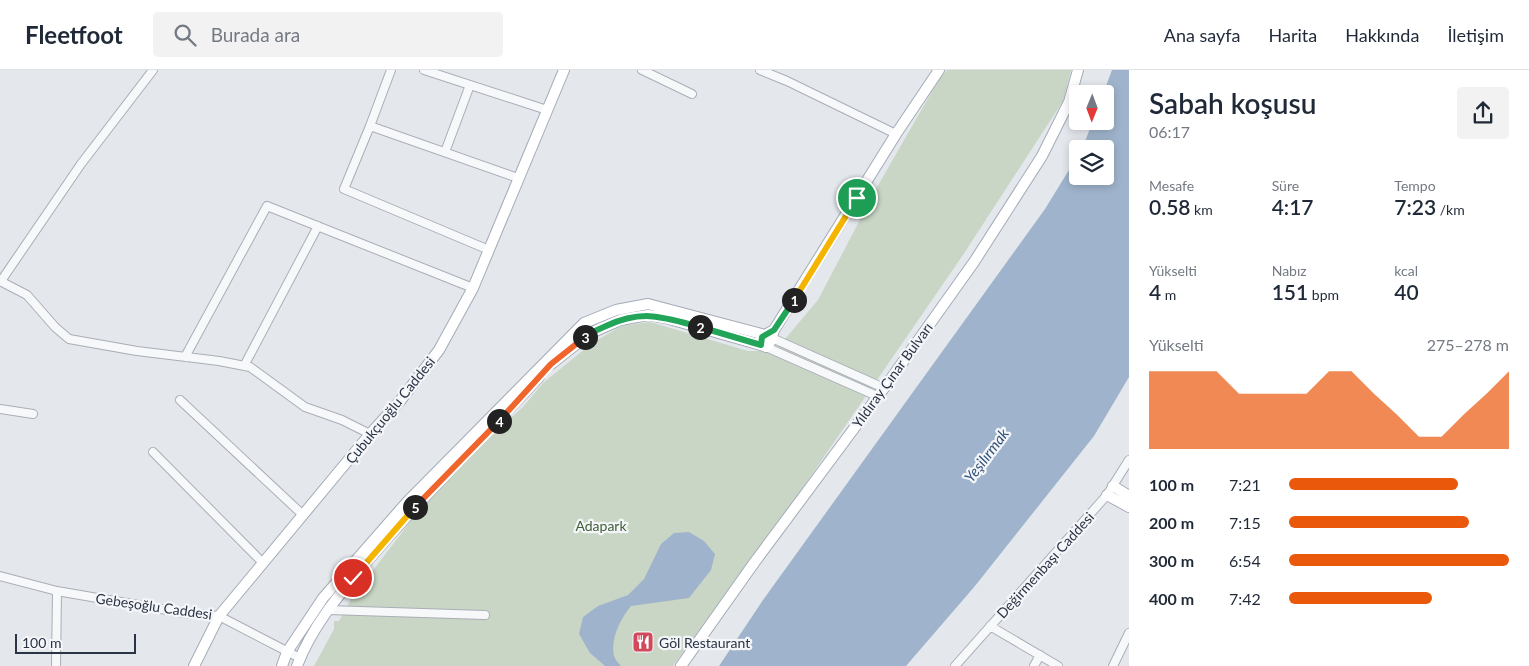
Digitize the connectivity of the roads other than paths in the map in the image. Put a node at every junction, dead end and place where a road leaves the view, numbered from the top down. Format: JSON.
{"nodes":[{"id":1,"x":153,"y":70,"type":"edge"},
{"id":2,"x":391,"y":70,"type":"edge"},
{"id":3,"x":424,"y":70,"type":"edge"},
{"id":4,"x":564,"y":70,"type":"edge"},
{"id":5,"x":642,"y":70,"type":"edge"},
{"id":6,"x":760,"y":70,"type":"edge"},
{"id":7,"x":939,"y":70,"type":"edge"},
{"id":8,"x":1078,"y":70,"type":"edge"},
{"id":9,"x":470,"y":85,"type":"junction"},
{"id":10,"x":692,"y":94,"type":"dead end"},
{"id":11,"x":547,"y":110,"type":"junction"},
{"id":12,"x":370,"y":126,"type":"junction"},
{"id":13,"x":896,"y":134,"type":"junction"},
{"id":14,"x":445,"y":152,"type":"junction"},
{"id":15,"x":518,"y":178,"type":"junction"},
{"id":16,"x":318,"y":226,"type":"junction"},
{"id":17,"x":489,"y":250,"type":"junction"},
{"id":18,"x":1,"y":281,"type":"edge"},
{"id":19,"x":473,"y":288,"type":"junction"},
{"id":20,"x":768,"y":339,"type":"junction"},
{"id":21,"x":185,"y":357,"type":"junction"},
{"id":22,"x":244,"y":366,"type":"junction"},
{"id":23,"x":880,"y":392,"type":"junction"},
{"id":24,"x":180,"y":400,"type":"dead end"},
{"id":25,"x":0,"y":410,"type":"edge"},
{"id":26,"x":33,"y":414,"type":"dead end"},
{"id":27,"x":370,"y":434,"type":"junction"},
{"id":28,"x":153,"y":452,"type":"dead end"},
{"id":29,"x":1129,"y":460,"type":"edge"},
{"id":30,"x":425,"y":490,"type":"junction"},
{"id":31,"x":1110,"y":491,"type":"junction"},
{"id":32,"x":1129,"y":496,"type":"edge"},
{"id":33,"x":1129,"y":507,"type":"edge"},
{"id":34,"x":303,"y":515,"type":"junction"},
{"id":35,"x":263,"y":563,"type":"junction"},
{"id":36,"x":0,"y":576,"type":"edge"},
{"id":37,"x":57,"y":591,"type":"junction"},
{"id":38,"x":328,"y":610,"type":"junction"},
{"id":39,"x":486,"y":615,"type":"dead end"},
{"id":40,"x":219,"y":616,"type":"junction"},
{"id":41,"x":990,"y":626,"type":"junction"},
{"id":42,"x":1129,"y":635,"type":"edge"},
{"id":43,"x":287,"y":652,"type":"junction"},
{"id":44,"x":1040,"y":655,"type":"junction"},
{"id":45,"x":299,"y":662,"type":"edge"},
{"id":46,"x":56,"y":666,"type":"edge"},
{"id":47,"x":194,"y":666,"type":"edge"},
{"id":48,"x":282,"y":666,"type":"edge"},
{"id":49,"x":681,"y":666,"type":"edge"},
{"id":50,"x":955,"y":666,"type":"edge"},
{"id":51,"x":1034,"y":666,"type":"edge"},
{"id":52,"x":1058,"y":666,"type":"edge"},
{"id":53,"x":1113,"y":666,"type":"edge"}],
"edges":[{"from":1,"to":18,"type":"street"},
{"from":2,"to":12,"type":"street"},
{"from":3,"to":9,"type":"street"},
{"from":4,"to":11,"type":"main road","name":"Çubukçuoğlu Caddesi"},
{"from":5,"to":10,"type":"street"},
{"from":6,"to":13,"type":"street"},
{"from":7,"to":13,"type":"main road"},
{"from":8,"to":23,"type":"main road","name":"Yıldıray Çınar Bulvarı"},
{"from":9,"to":11,"type":"street"},
{"from":9,"to":14,"type":"street"},
{"from":11,"to":15,"type":"main road","name":"Çubukçuoğlu Caddesi"},
{"from":12,"to":14,"type":"street"},
{"from":12,"to":17,"type":"street"},
{"from":13,"to":20,"type":"main road"},
{"from":14,"to":15,"type":"street"},
{"from":15,"to":17,"type":"main road","name":"Çubukçuoğlu Caddesi"},
{"from":16,"to":19,"type":"street"},
{"from":16,"to":21,"type":"street"},
{"from":16,"to":22,"type":"street"},
{"from":17,"to":19,"type":"main road","name":"Çubukçuoğlu Caddesi"},
{"from":18,"to":21,"type":"street"},
{"from":19,"to":27,"type":"main road","name":"Çubukçuoğlu Caddesi"},
{"from":20,"to":23,"type":"street"},
{"from":20,"to":30,"type":"main road"},
{"from":21,"to":22,"type":"street"},
{"from":22,"to":27,"type":"street"},
{"from":23,"to":49,"type":"main road","name":"Yıldıray Çınar Bulvarı"},
{"from":24,"to":34,"type":"street"},
{"from":25,"to":26,"type":"street"},
{"from":27,"to":34,"type":"main road","name":"Çubukçuoğlu Caddesi"},
{"from":28,"to":35,"type":"street"},
{"from":29,"to":31,"type":"street","name":"Değirmenbaşı Caddesi"},
{"from":30,"to":38,"type":"main road"},
{"from":30,"to":43,"type":"main road"},
{"from":31,"to":32,"type":"main road"},
{"from":31,"to":33,"type":"main road"},
{"from":31,"to":41,"type":"street","name":"Değirmenbaşı Caddesi"},
{"from":34,"to":35,"type":"main road","name":"Çubukçuoğlu Caddesi"},
{"from":35,"to":40,"type":"main road","name":"Çubukçuoğlu Caddesi"},
{"from":36,"to":37,"type":"street","name":"Gebeşoğlu Caddesi"},
{"from":37,"to":40,"type":"street","name":"Gebeşoğlu Caddesi"},
{"from":37,"to":46,"type":"street"},
{"from":38,"to":39,"type":"street"},
{"from":38,"to":45,"type":"main road"},
{"from":40,"to":43,"type":"street","name":"Gebeşoğlu Caddesi"},
{"from":40,"to":47,"type":"main road","name":"Çubukçuoğlu Caddesi"},
{"from":41,"to":44,"type":"street"},
{"from":41,"to":50,"type":"street","name":"Değirmenbaşı Caddesi"},
{"from":42,"to":53,"type":"street"},
{"from":43,"to":45,"type":"street","name":"Gebeşoğlu Caddesi"},
{"from":43,"to":48,"type":"main road"},
{"from":44,"to":51,"type":"street"},
{"from":44,"to":52,"type":"street"}]}
